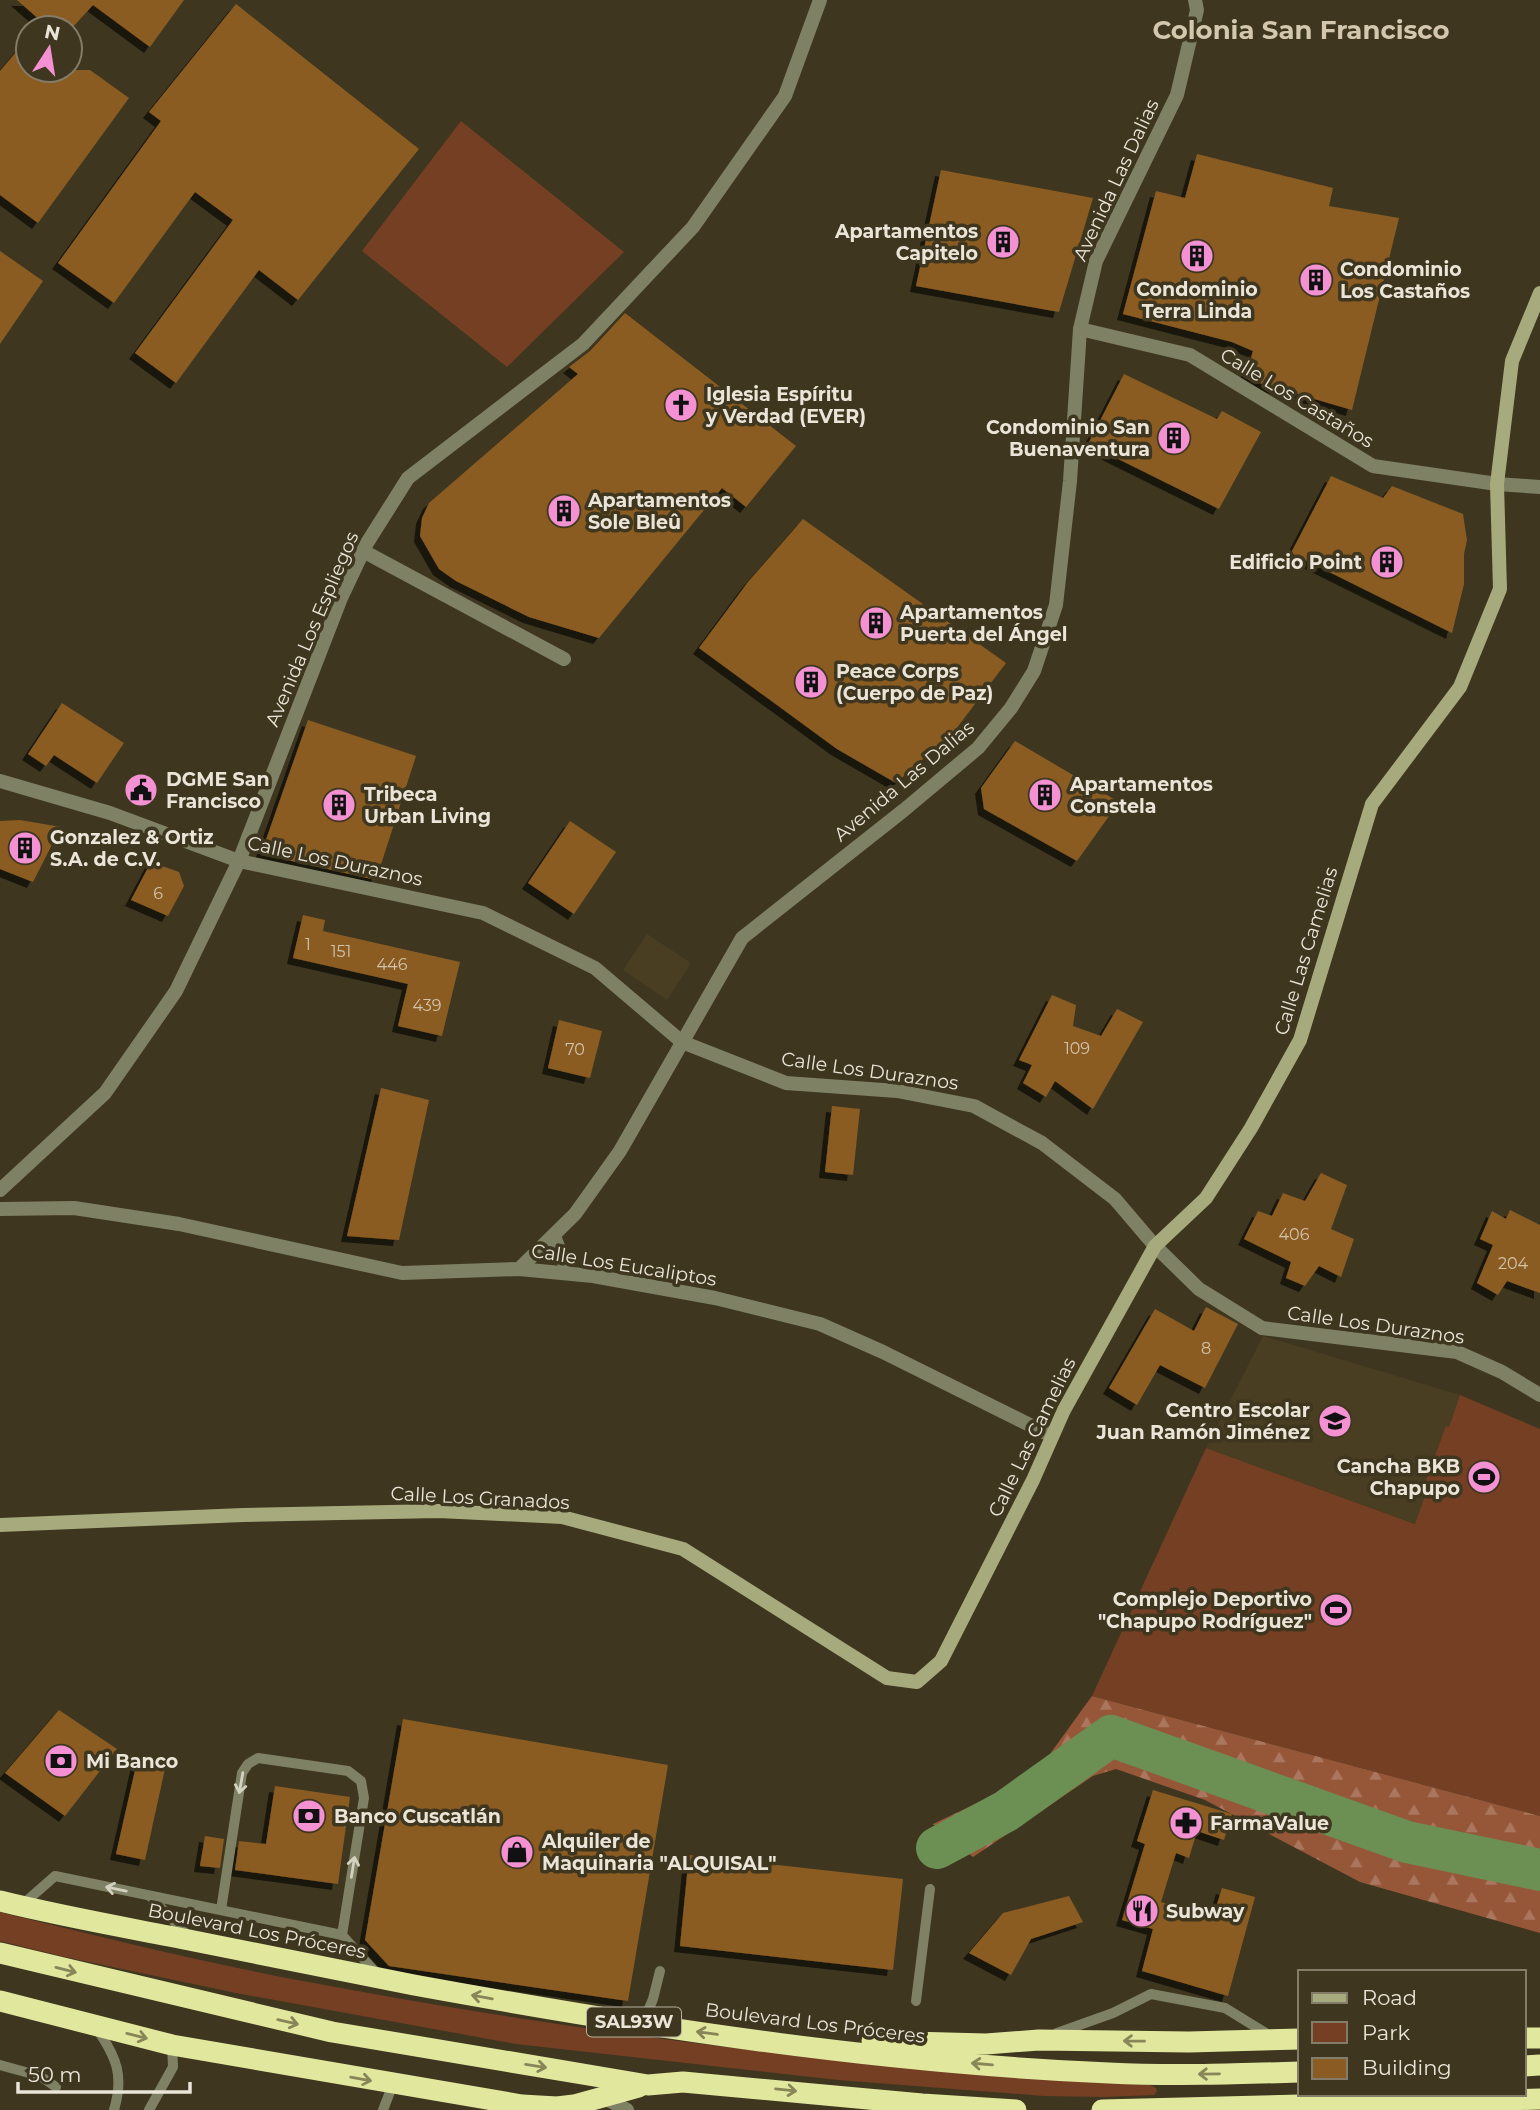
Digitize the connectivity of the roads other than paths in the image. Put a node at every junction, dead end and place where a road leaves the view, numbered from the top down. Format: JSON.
{"nodes":[{"id":1,"x":820,"y":0,"type":"edge"},
{"id":2,"x":1195,"y":0,"type":"edge"},
{"id":3,"x":1540,"y":293,"type":"edge"},
{"id":4,"x":1080,"y":329,"type":"junction"},
{"id":5,"x":1497,"y":484,"type":"junction"},
{"id":6,"x":1540,"y":487,"type":"edge"},
{"id":7,"x":363,"y":551,"type":"junction"},
{"id":8,"x":564,"y":659,"type":"dead end"},
{"id":9,"x":0,"y":781,"type":"edge"},
{"id":10,"x":239,"y":861,"type":"junction"},
{"id":11,"x":682,"y":1042,"type":"junction"},
{"id":12,"x":0,"y":1190,"type":"edge"},
{"id":13,"x":0,"y":1209,"type":"edge"},
{"id":14,"x":554,"y":1236,"type":"junction"},
{"id":15,"x":1155,"y":1246,"type":"junction"},
{"id":16,"x":519,"y":1269,"type":"junction"},
{"id":17,"x":568,"y":1273,"type":"junction"},
{"id":18,"x":1540,"y":1395,"type":"edge"},
{"id":19,"x":1052,"y":1436,"type":"junction"},
{"id":20,"x":0,"y":1525,"type":"edge"},
{"id":21,"x":917,"y":1682,"type":"joint"},
{"id":22,"x":930,"y":1889,"type":"dead end"},
{"id":23,"x":150,"y":1896,"type":"junction"},
{"id":24,"x":10,"y":1904,"type":"edge"},
{"id":25,"x":222,"y":1910,"type":"junction"},
{"id":26,"x":342,"y":1935,"type":"junction"},
{"id":27,"x":193,"y":1941,"type":"junction"},
{"id":28,"x":0,"y":1953,"type":"edge"},
{"id":29,"x":660,"y":1971,"type":"dead end"},
{"id":30,"x":380,"y":1978,"type":"junction"},
{"id":31,"x":0,"y":2001,"type":"edge"},
{"id":32,"x":916,"y":2001,"type":"dead end"},
{"id":33,"x":643,"y":2023,"type":"junction"},
{"id":34,"x":95,"y":2026,"type":"junction"},
{"id":35,"x":749,"y":2039,"type":"junction"},
{"id":36,"x":1276,"y":2039,"type":"junction"},
{"id":37,"x":1298,"y":2039,"type":"edge"},
{"id":38,"x":1039,"y":2040,"type":"junction"},
{"id":39,"x":172,"y":2045,"type":"junction"},
{"id":40,"x":0,"y":2065,"type":"edge"},
{"id":41,"x":1298,"y":2072,"type":"edge"},
{"id":42,"x":1277,"y":2073,"type":"junction"},
{"id":43,"x":393,"y":2084,"type":"junction"},
{"id":44,"x":648,"y":2085,"type":"junction"},
{"id":45,"x":56,"y":2087,"type":"dead end"},
{"id":46,"x":603,"y":2097,"type":"junction"},
{"id":47,"x":1540,"y":2099,"type":"edge"},
{"id":48,"x":556,"y":2108,"type":"edge"},
{"id":49,"x":114,"y":2110,"type":"edge"},
{"id":50,"x":149,"y":2110,"type":"edge"},
{"id":51,"x":383,"y":2110,"type":"edge"},
{"id":52,"x":627,"y":2110,"type":"edge"},
{"id":53,"x":1016,"y":2110,"type":"edge"},
{"id":54,"x":1102,"y":2110,"type":"edge"}],
"edges":[{"from":1,"to":7,"type":"street","name":"Avenida Los Espliegos"},
{"from":2,"to":4,"type":"street","name":"Avenida Las Dalias"},
{"from":3,"to":5,"type":"street","name":"Calle Las Camelias"},
{"from":4,"to":5,"type":"street","name":"Calle Los Castaños"},
{"from":4,"to":11,"type":"street","name":"Avenida Las Dalias"},
{"from":5,"to":6,"type":"street","name":"Calle Los Castaños"},
{"from":5,"to":15,"type":"street","name":"Calle Las Camelias"},
{"from":7,"to":8,"type":"street"},
{"from":7,"to":10,"type":"street","name":"Avenida Los Espliegos"},
{"from":9,"to":10,"type":"street","name":"Calle Los Duraznos"},
{"from":10,"to":11,"type":"street","name":"Calle Los Duraznos"},
{"from":10,"to":12,"type":"street","name":"Avenida Los Espliegos"},
{"from":11,"to":14,"type":"street","name":"Avenida Las Dalias"},
{"from":11,"to":15,"type":"street","name":"Calle Los Duraznos"},
{"from":13,"to":16,"type":"street","name":"Calle Los Eucaliptos"},
{"from":14,"to":16,"type":"street","name":"Avenida Las Dalias"},
{"from":14,"to":17,"type":"street"},
{"from":15,"to":18,"type":"street","name":"Calle Los Duraznos"},
{"from":15,"to":19,"type":"street","name":"Calle Las Camelias"},
{"from":16,"to":17,"type":"street","name":"Calle Los Eucaliptos"},
{"from":17,"to":19,"type":"street","name":"Calle Los Eucaliptos"},
{"from":19,"to":21,"type":"street","name":"Calle Las Camelias"},
{"from":20,"to":21,"type":"street","name":"Calle Los Granados"},
{"from":22,"to":32,"type":"lane"},
{"from":23,"to":24,"type":"lane","one_way":true},
{"from":23,"to":25,"type":"lane"},
{"from":23,"to":27,"type":"lane"},
{"from":24,"to":27,"type":"highway","name":"Boulevard Los Próceres","number":"SAL93W"},
{"from":25,"to":26,"type":"lane"},
{"from":26,"to":25,"type":"lane","one_way":true},
{"from":26,"to":30,"type":"lane"},
{"from":27,"to":30,"type":"highway","name":"Boulevard Los Próceres","number":"SAL93W"},
{"from":28,"to":44,"type":"highway","one_way":true},
{"from":29,"to":33,"type":"lane"},
{"from":33,"to":30,"type":"highway","name":"Boulevard Los Próceres","number":"SAL93W","one_way":true},
{"from":31,"to":34,"type":"highway"},
{"from":35,"to":33,"type":"highway","name":"Boulevard Los Próceres","number":"SAL93W","one_way":true},
{"from":34,"to":39,"type":"highway","one_way":true},
{"from":34,"to":49,"type":"lane"},
{"from":35,"to":38,"type":"highway"},
{"from":42,"to":35,"type":"highway","name":"Boulevard Los Próceres","number":"SAL93W","one_way":true},
{"from":36,"to":37,"type":"highway"},
{"from":36,"to":38,"type":"highway","one_way":true},
{"from":36,"to":38,"type":"lane"},
{"from":36,"to":42,"type":"highway"},
{"from":39,"to":43,"type":"highway","one_way":true},
{"from":39,"to":50,"type":"lane"},
{"from":40,"to":45,"type":"lane"},
{"from":41,"to":42,"type":"highway","name":"Boulevard Los Próceres","number":"SAL93W"},
{"from":43,"to":48,"type":"highway"},
{"from":43,"to":51,"type":"lane"},
{"from":44,"to":46,"type":"highway"},
{"from":44,"to":53,"type":"highway","one_way":true},
{"from":46,"to":48,"type":"highway"},
{"from":46,"to":52,"type":"street"},
{"from":47,"to":54,"type":"highway"}]}
